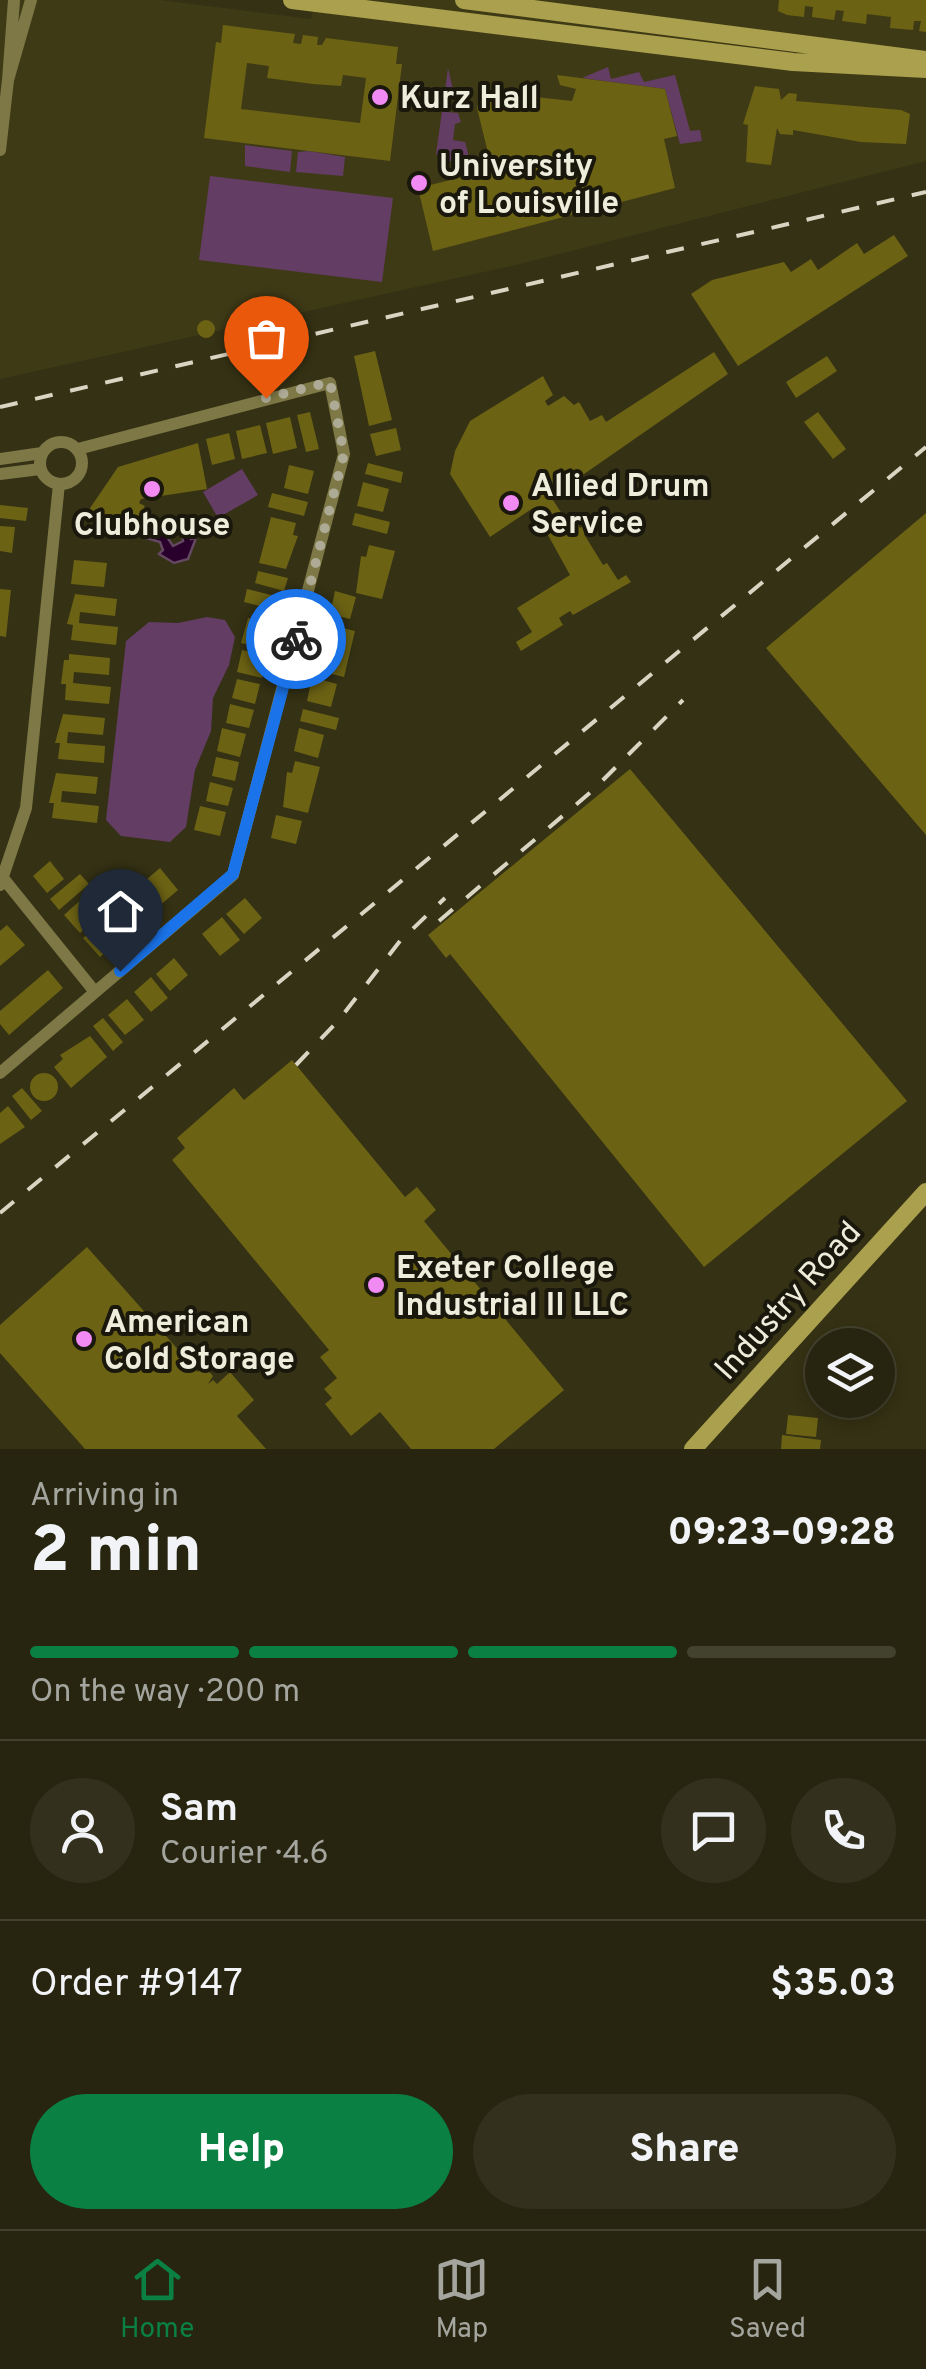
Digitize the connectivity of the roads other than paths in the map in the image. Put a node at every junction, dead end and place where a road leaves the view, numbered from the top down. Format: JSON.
{"nodes":[{"id":1,"x":14,"y":0,"type":"edge"},
{"id":2,"x":31,"y":0,"type":"edge"},
{"id":3,"x":292,"y":0,"type":"edge"},
{"id":4,"x":464,"y":0,"type":"edge"},
{"id":5,"x":312,"y":1,"type":"edge"},
{"id":6,"x":926,"y":60,"type":"edge"},
{"id":7,"x":926,"y":69,"type":"edge"},
{"id":8,"x":8,"y":80,"type":"junction"},
{"id":9,"x":2,"y":103,"type":"edge"},
{"id":10,"x":0,"y":150,"type":"edge"},
{"id":11,"x":78,"y":449,"type":"junction"},
{"id":12,"x":42,"y":453,"type":"junction"},
{"id":13,"x":0,"y":459,"type":"edge"},
{"id":14,"x":40,"y":469,"type":"junction"},
{"id":15,"x":0,"y":474,"type":"edge"},
{"id":16,"x":59,"y":484,"type":"junction"},
{"id":17,"x":2,"y":882,"type":"edge"},
{"id":18,"x":95,"y":992,"type":"junction"},
{"id":19,"x":2,"y":1067,"type":"edge"},
{"id":20,"x":926,"y":1192,"type":"edge"},
{"id":21,"x":693,"y":1449,"type":"edge"}],
"edges":[{"from":1,"to":8,"type":"street"},
{"from":2,"to":8,"type":"street"},
{"from":3,"to":5,"type":"main road"},
{"from":4,"to":6,"type":"main road"},
{"from":5,"to":7,"type":"main road"},
{"from":8,"to":9,"type":"street"},
{"from":9,"to":10,"type":"street"},
{"from":11,"to":12,"type":"street"},
{"from":11,"to":16,"type":"street"},
{"from":11,"to":18,"type":"street"},
{"from":12,"to":13,"type":"street"},
{"from":12,"to":14,"type":"street"},
{"from":14,"to":15,"type":"street"},
{"from":14,"to":16,"type":"street"},
{"from":16,"to":17,"type":"street"},
{"from":17,"to":18,"type":"street"},
{"from":18,"to":19,"type":"street"},
{"from":20,"to":21,"type":"main road","name":"Industry Road"}]}
